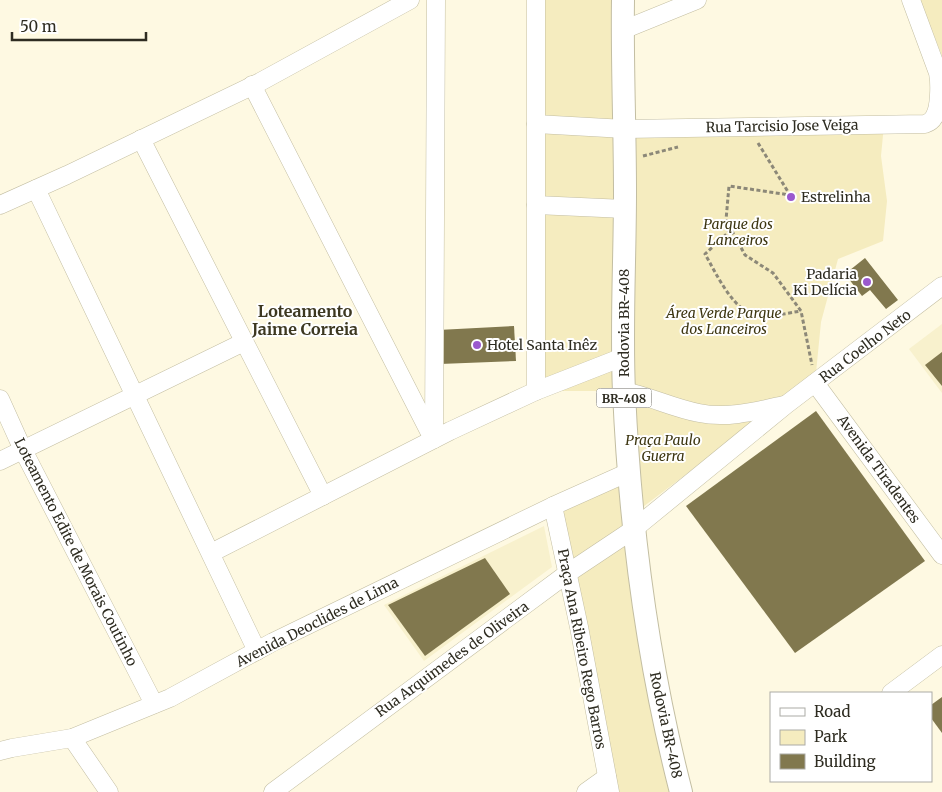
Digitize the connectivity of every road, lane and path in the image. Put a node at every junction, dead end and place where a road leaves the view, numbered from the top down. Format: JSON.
{"nodes":[{"id":1,"x":410,"y":0,"type":"edge"},
{"id":2,"x":436,"y":0,"type":"edge"},
{"id":3,"x":536,"y":0,"type":"edge"},
{"id":4,"x":623,"y":0,"type":"edge"},
{"id":5,"x":697,"y":0,"type":"edge"},
{"id":6,"x":911,"y":0,"type":"edge"},
{"id":7,"x":623,"y":30,"type":"junction"},
{"id":8,"x":252,"y":86,"type":"junction"},
{"id":9,"x":536,"y":124,"type":"junction"},
{"id":10,"x":748,"y":127,"type":"junction"},
{"id":11,"x":625,"y":129,"type":"junction"},
{"id":12,"x":140,"y":139,"type":"junction"},
{"id":13,"x":685,"y":144,"type":"dead end"},
{"id":14,"x":641,"y":157,"type":"dead end"},
{"id":15,"x":36,"y":189,"type":"junction"},
{"id":16,"x":0,"y":205,"type":"edge"},
{"id":17,"x":536,"y":205,"type":"junction"},
{"id":18,"x":625,"y":209,"type":"junction"},
{"id":19,"x":731,"y":230,"type":"junction"},
{"id":20,"x":942,"y":286,"type":"edge"},
{"id":21,"x":802,"y":311,"type":"junction"},
{"id":22,"x":244,"y":342,"type":"junction"},
{"id":23,"x":623,"y":357,"type":"junction"},
{"id":24,"x":815,"y":383,"type":"junction"},
{"id":25,"x":624,"y":391,"type":"junction"},
{"id":26,"x":536,"y":392,"type":"junction"},
{"id":27,"x":136,"y":396,"type":"junction"},
{"id":28,"x":0,"y":399,"type":"edge"},
{"id":29,"x":787,"y":404,"type":"junction"},
{"id":30,"x":434,"y":440,"type":"junction"},
{"id":31,"x":23,"y":450,"type":"junction"},
{"id":32,"x":0,"y":461,"type":"edge"},
{"id":33,"x":628,"y":472,"type":"junction"},
{"id":34,"x":323,"y":496,"type":"junction"},
{"id":35,"x":553,"y":506,"type":"junction"},
{"id":36,"x":634,"y":529,"type":"junction"},
{"id":37,"x":211,"y":553,"type":"junction"},
{"id":38,"x":942,"y":555,"type":"edge"},
{"id":39,"x":568,"y":573,"type":"junction"},
{"id":40,"x":258,"y":651,"type":"junction"},
{"id":41,"x":942,"y":655,"type":"edge"},
{"id":42,"x":891,"y":692,"type":"edge"},
{"id":43,"x":154,"y":704,"type":"junction"},
{"id":44,"x":72,"y":738,"type":"junction"},
{"id":45,"x":1,"y":750,"type":"edge"},
{"id":46,"x":609,"y":784,"type":"edge"},
{"id":47,"x":109,"y":792,"type":"edge"},
{"id":48,"x":273,"y":792,"type":"edge"},
{"id":49,"x":586,"y":792,"type":"edge"},
{"id":50,"x":681,"y":792,"type":"edge"}],
"edges":[{"from":1,"to":8,"type":"street"},
{"from":2,"to":30,"type":"street"},
{"from":3,"to":9,"type":"street"},
{"from":4,"to":7,"type":"main road","name":"Rodovia BR-408","number":"BR-408"},
{"from":5,"to":7,"type":"street"},
{"from":6,"to":10,"type":"street","name":"Rua Tarcisio Jose Veiga"},
{"from":7,"to":11,"type":"main road","name":"Rodovia BR-408","number":"BR-408"},
{"from":8,"to":12,"type":"street"},
{"from":8,"to":30,"type":"street"},
{"from":9,"to":11,"type":"street","name":"Rua Tarcisio Jose Veiga"},
{"from":9,"to":17,"type":"street"},
{"from":10,"to":11,"type":"street","name":"Rua Tarcisio Jose Veiga"},
{"from":10,"to":19,"type":"path"},
{"from":11,"to":18,"type":"main road","name":"Rodovia BR-408","number":"BR-408"},
{"from":12,"to":15,"type":"street"},
{"from":12,"to":22,"type":"street"},
{"from":13,"to":14,"type":"path"},
{"from":15,"to":16,"type":"street"},
{"from":15,"to":27,"type":"street"},
{"from":17,"to":18,"type":"street"},
{"from":17,"to":26,"type":"street"},
{"from":18,"to":23,"type":"main road","name":"Rodovia BR-408","number":"BR-408"},
{"from":19,"to":21,"type":"path"},
{"from":19,"to":21,"type":"path"},
{"from":20,"to":24,"type":"street","name":"Rua Coelho Neto"},
{"from":21,"to":24,"type":"path"},
{"from":22,"to":27,"type":"street"},
{"from":22,"to":34,"type":"street"},
{"from":23,"to":25,"type":"main road","name":"Rodovia BR-408","number":"BR-408"},
{"from":23,"to":26,"type":"street"},
{"from":24,"to":29,"type":"street","name":"Rua Coelho Neto"},
{"from":24,"to":38,"type":"street","name":"Avenida Tiradentes"},
{"from":25,"to":29,"type":"street","name":"Rua Coelho Neto"},
{"from":25,"to":33,"type":"main road","name":"Rodovia BR-408","number":"BR-408"},
{"from":26,"to":30,"type":"street"},
{"from":27,"to":31,"type":"street"},
{"from":27,"to":37,"type":"street"},
{"from":28,"to":31,"type":"street","name":"Loteamento Edite de Morais Coutinho"},
{"from":29,"to":36,"type":"street","name":"Rua Coelho Neto"},
{"from":30,"to":34,"type":"street"},
{"from":31,"to":32,"type":"street"},
{"from":31,"to":43,"type":"street","name":"Loteamento Edite de Morais Coutinho"},
{"from":33,"to":35,"type":"street","name":"Avenida Deoclides de Lima"},
{"from":33,"to":36,"type":"main road","name":"Rodovia BR-408","number":"BR-408"},
{"from":34,"to":37,"type":"street"},
{"from":35,"to":39,"type":"street","name":"Praça Ana Ribeiro Rego Barros"},
{"from":35,"to":40,"type":"street","name":"Avenida Deoclides de Lima"},
{"from":36,"to":39,"type":"street","name":"Rua Arquimedes de Oliveira"},
{"from":36,"to":50,"type":"main road","name":"Rodovia BR-408","number":"BR-408"},
{"from":37,"to":40,"type":"street"},
{"from":39,"to":46,"type":"street","name":"Praça Ana Ribeiro Rego Barros"},
{"from":39,"to":48,"type":"street","name":"Rua Arquimedes de Oliveira"},
{"from":40,"to":43,"type":"street","name":"Avenida Deoclides de Lima"},
{"from":41,"to":42,"type":"street"},
{"from":43,"to":44,"type":"street","name":"Avenida Deoclides de Lima"},
{"from":44,"to":45,"type":"street","name":"Avenida Deoclides de Lima"},
{"from":44,"to":47,"type":"street"},
{"from":46,"to":49,"type":"street"}]}
